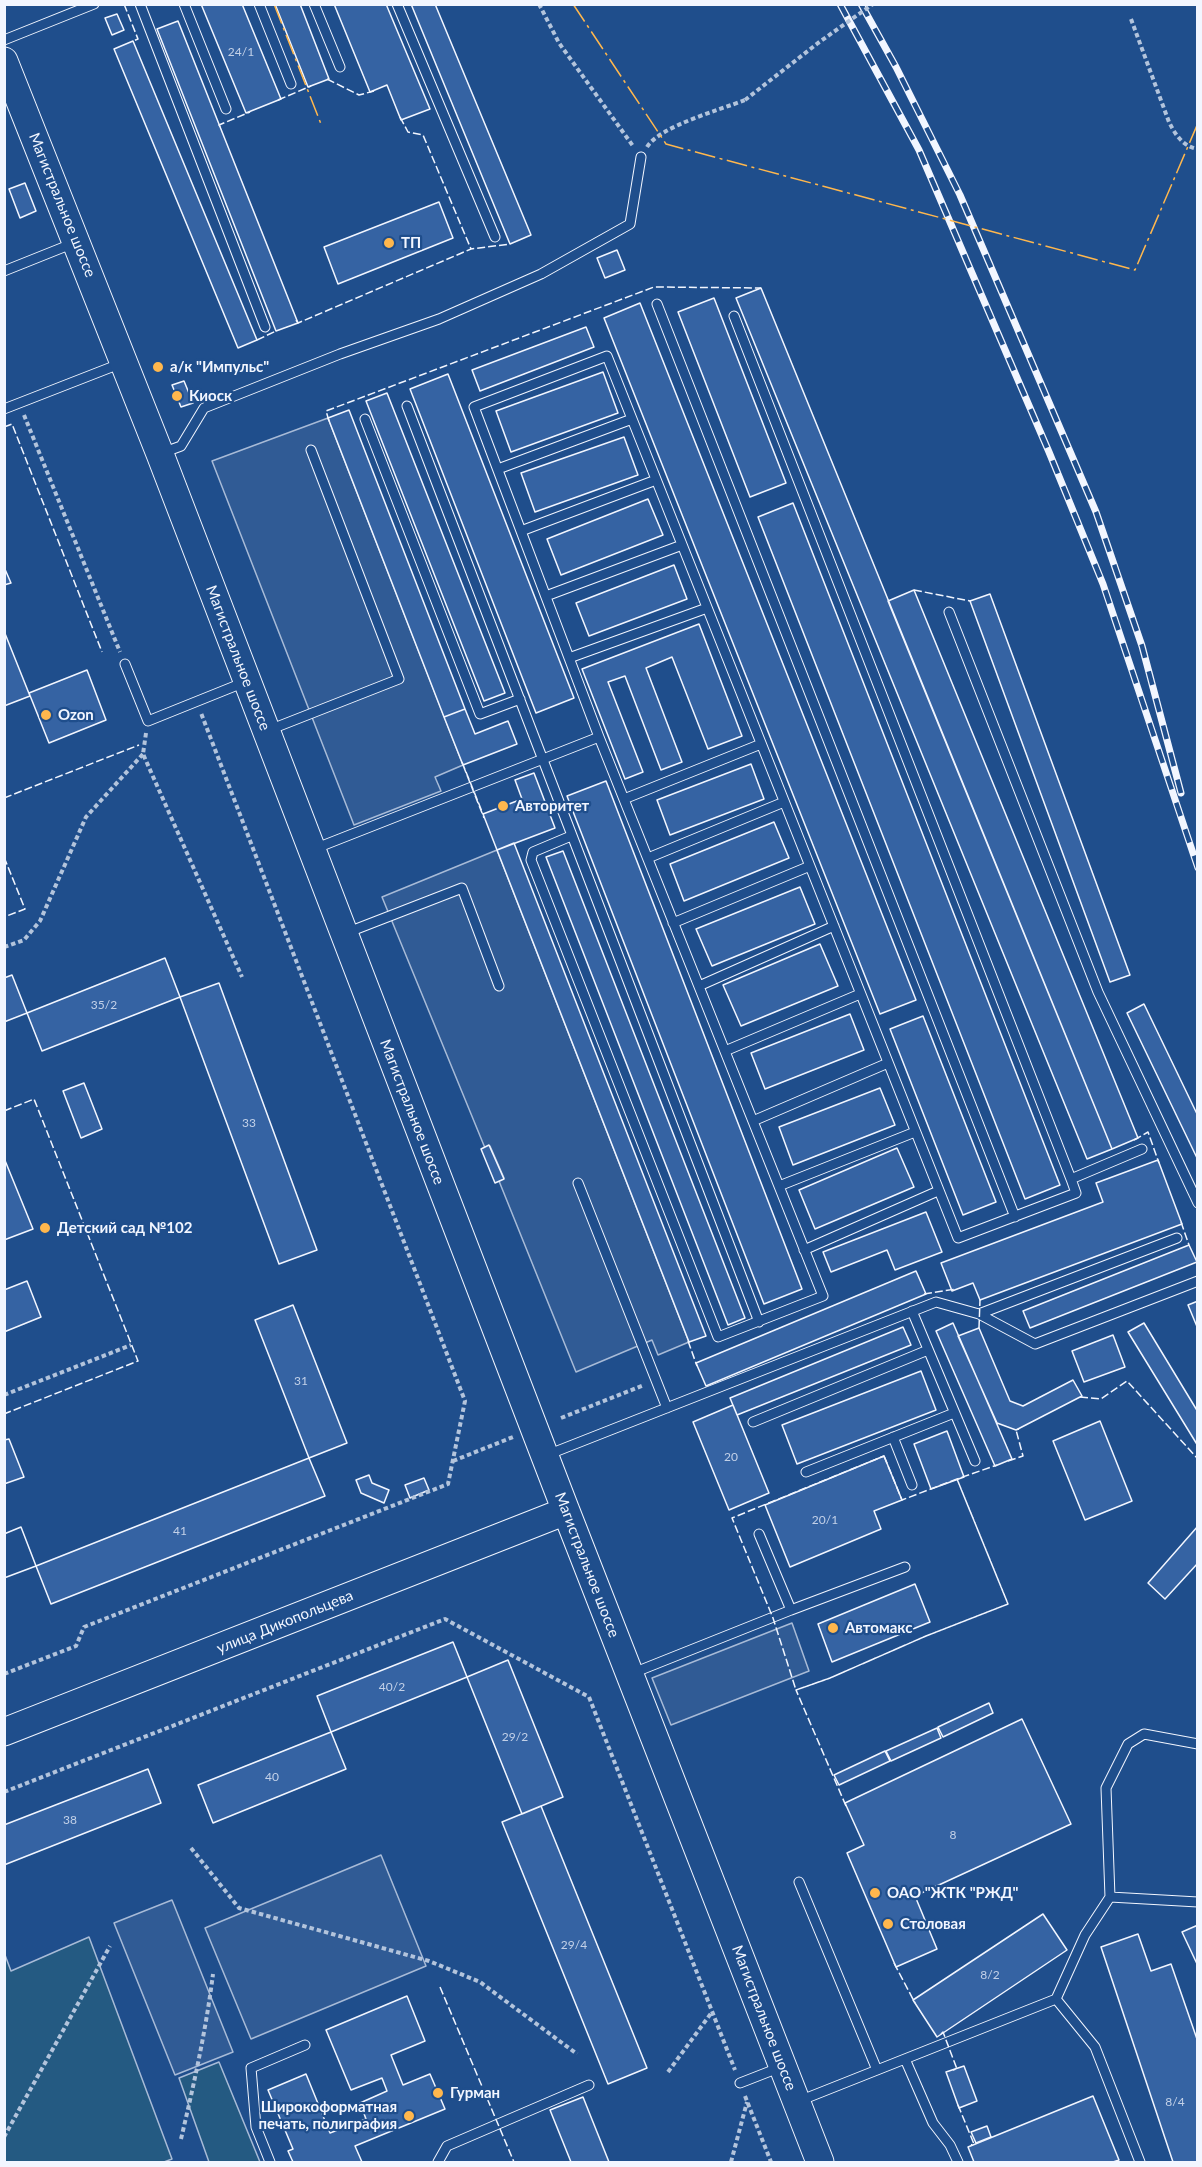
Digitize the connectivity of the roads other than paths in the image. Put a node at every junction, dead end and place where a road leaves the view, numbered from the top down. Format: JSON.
{"nodes":[{"id":1,"x":94,"y":4,"type":"edge"},
{"id":2,"x":140,"y":4,"type":"edge"},
{"id":3,"x":184,"y":4,"type":"edge"},
{"id":4,"x":259,"y":4,"type":"edge"},
{"id":5,"x":314,"y":4,"type":"edge"},
{"id":6,"x":397,"y":4,"type":"edge"},
{"id":7,"x":4,"y":40,"type":"edge"},
{"id":8,"x":4,"y":61,"type":"edge"},
{"id":9,"x":340,"y":68,"type":"dead end"},
{"id":10,"x":291,"y":84,"type":"dead end"},
{"id":11,"x":226,"y":110,"type":"dead end"},
{"id":12,"x":641,"y":157,"type":"road end"},
{"id":13,"x":495,"y":237,"type":"dead end"},
{"id":14,"x":76,"y":242,"type":"junction"},
{"id":15,"x":4,"y":271,"type":"edge"},
{"id":16,"x":657,"y":304,"type":"dead end"},
{"id":17,"x":734,"y":316,"type":"dead end"},
{"id":18,"x":265,"y":327,"type":"dead end"},
{"id":19,"x":124,"y":362,"type":"junction"},
{"id":20,"x":407,"y":406,"type":"dead end"},
{"id":21,"x":4,"y":409,"type":"edge"},
{"id":22,"x":364,"y":419,"type":"dead end"},
{"id":23,"x":632,"y":419,"type":"junction"},
{"id":24,"x":311,"y":450,"type":"dead end"},
{"id":25,"x":160,"y":454,"type":"junction"},
{"id":26,"x":498,"y":469,"type":"junction"},
{"id":27,"x":656,"y":480,"type":"junction"},
{"id":28,"x":521,"y":531,"type":"junction"},
{"id":29,"x":682,"y":545,"type":"junction"},
{"id":30,"x":546,"y":596,"type":"junction"},
{"id":31,"x":707,"y":608,"type":"junction"},
{"id":32,"x":949,"y":612,"type":"dead end"},
{"id":33,"x":569,"y":658,"type":"junction"},
{"id":34,"x":125,"y":664,"type":"road end"},
{"id":35,"x":247,"y":681,"type":"junction"},
{"id":36,"x":520,"y":699,"type":"junction"},
{"id":37,"x":266,"y":731,"type":"junction"},
{"id":38,"x":599,"y":737,"type":"junction"},
{"id":39,"x":761,"y":744,"type":"junction"},
{"id":40,"x":543,"y":759,"type":"junction"},
{"id":41,"x":624,"y":799,"type":"junction"},
{"id":42,"x":784,"y":802,"type":"junction"},
{"id":43,"x":571,"y":836,"type":"junction"},
{"id":44,"x":312,"y":850,"type":"junction"},
{"id":45,"x":648,"y":858,"type":"junction"},
{"id":46,"x":810,"y":866,"type":"junction"},
{"id":47,"x":674,"y":922,"type":"junction"},
{"id":48,"x":834,"y":927,"type":"junction"},
{"id":49,"x":344,"y":934,"type":"junction"},
{"id":50,"x":499,"y":986,"type":"dead end"},
{"id":51,"x":699,"y":987,"type":"junction"},
{"id":52,"x":860,"y":994,"type":"junction"},
{"id":53,"x":725,"y":1051,"type":"junction"},
{"id":54,"x":888,"y":1063,"type":"junction"},
{"id":55,"x":753,"y":1121,"type":"junction"},
{"id":56,"x":915,"y":1132,"type":"junction"},
{"id":57,"x":1142,"y":1149,"type":"dead end"},
{"id":58,"x":1071,"y":1179,"type":"junction"},
{"id":59,"x":578,"y":1183,"type":"dead end"},
{"id":60,"x":779,"y":1186,"type":"junction"},
{"id":61,"x":938,"y":1191,"type":"junction"},
{"id":62,"x":1197,"y":1203,"type":"edge"},
{"id":63,"x":1014,"y":1216,"type":"junction"},
{"id":64,"x":1177,"y":1239,"type":"dead end"},
{"id":65,"x":804,"y":1250,"type":"junction"},
{"id":66,"x":1197,"y":1281,"type":"edge"},
{"id":67,"x":912,"y":1311,"type":"junction"},
{"id":68,"x":979,"y":1314,"type":"junction"},
{"id":69,"x":759,"y":1322,"type":"junction"},
{"id":70,"x":928,"y":1350,"type":"junction"},
{"id":71,"x":667,"y":1408,"type":"junction"},
{"id":72,"x":954,"y":1413,"type":"junction"},
{"id":73,"x":753,"y":1422,"type":"dead end"},
{"id":74,"x":893,"y":1437,"type":"junction"},
{"id":75,"x":545,"y":1456,"type":"junction"},
{"id":76,"x":975,"y":1461,"type":"dead end"},
{"id":77,"x":806,"y":1472,"type":"dead end"},
{"id":78,"x":912,"y":1485,"type":"dead end"},
{"id":79,"x":566,"y":1511,"type":"junction"},
{"id":80,"x":759,"y":1534,"type":"dead end"},
{"id":81,"x":905,"y":1567,"type":"dead end"},
{"id":82,"x":791,"y":1610,"type":"junction"},
{"id":83,"x":629,"y":1674,"type":"junction"},
{"id":84,"x":4,"y":1732,"type":"edge"},
{"id":85,"x":1197,"y":1744,"type":"edge"},
{"id":86,"x":799,"y":1882,"type":"dead end"},
{"id":87,"x":1110,"y":1897,"type":"junction"},
{"id":88,"x":1197,"y":1902,"type":"edge"},
{"id":89,"x":1056,"y":1999,"type":"junction"},
{"id":90,"x":305,"y":2045,"type":"dead end"},
{"id":91,"x":905,"y":2059,"type":"junction"},
{"id":92,"x":783,"y":2067,"type":"junction"},
{"id":93,"x":877,"y":2070,"type":"junction"},
{"id":94,"x":740,"y":2084,"type":"road end"},
{"id":95,"x":589,"y":2085,"type":"dead end"},
{"id":96,"x":797,"y":2102,"type":"junction"},
{"id":97,"x":270,"y":2163,"type":"edge"},
{"id":98,"x":438,"y":2163,"type":"edge"},
{"id":99,"x":820,"y":2163,"type":"edge"},
{"id":100,"x":958,"y":2163,"type":"edge"},
{"id":101,"x":1140,"y":2163,"type":"edge"}],
"edges":[{"from":1,"to":7,"type":"lane"},
{"from":2,"to":18,"type":"lane"},
{"from":3,"to":11,"type":"lane"},
{"from":4,"to":10,"type":"lane"},
{"from":5,"to":9,"type":"lane"},
{"from":6,"to":13,"type":"lane"},
{"from":8,"to":14,"type":"main road","name":"Магистральное шоссе"},
{"from":12,"to":25,"type":"lane"},
{"from":14,"to":15,"type":"lane"},
{"from":14,"to":19,"type":"main road","name":"Магистральное шоссе"},
{"from":16,"to":63,"type":"lane"},
{"from":17,"to":58,"type":"lane"},
{"from":19,"to":21,"type":"lane"},
{"from":19,"to":25,"type":"main road","name":"Магистральное шоссе"},
{"from":20,"to":36,"type":"lane"},
{"from":22,"to":36,"type":"lane"},
{"from":23,"to":26,"type":"lane"},
{"from":23,"to":26,"type":"lane"},
{"from":23,"to":27,"type":"lane"},
{"from":24,"to":37,"type":"lane"},
{"from":25,"to":35,"type":"main road","name":"Магистральное шоссе"},
{"from":26,"to":28,"type":"lane"},
{"from":27,"to":28,"type":"lane"},
{"from":27,"to":29,"type":"lane"},
{"from":28,"to":30,"type":"lane"},
{"from":29,"to":30,"type":"lane"},
{"from":29,"to":31,"type":"lane"},
{"from":30,"to":33,"type":"lane"},
{"from":31,"to":33,"type":"lane"},
{"from":31,"to":39,"type":"lane"},
{"from":32,"to":62,"type":"lane"},
{"from":33,"to":38,"type":"lane"},
{"from":34,"to":35,"type":"lane"},
{"from":35,"to":37,"type":"main road","name":"Магистральное шоссе"},
{"from":36,"to":40,"type":"lane"},
{"from":37,"to":44,"type":"main road","name":"Магистральное шоссе"},
{"from":38,"to":40,"type":"lane"},
{"from":38,"to":41,"type":"lane"},
{"from":39,"to":41,"type":"lane"},
{"from":39,"to":42,"type":"lane"},
{"from":40,"to":43,"type":"lane"},
{"from":40,"to":44,"type":"lane"},
{"from":41,"to":45,"type":"lane"},
{"from":42,"to":45,"type":"lane"},
{"from":42,"to":46,"type":"lane"},
{"from":43,"to":69,"type":"lane"},
{"from":43,"to":69,"type":"lane"},
{"from":44,"to":49,"type":"main road","name":"Магистральное шоссе"},
{"from":45,"to":47,"type":"lane"},
{"from":46,"to":47,"type":"lane"},
{"from":46,"to":48,"type":"lane"},
{"from":47,"to":51,"type":"lane"},
{"from":48,"to":51,"type":"lane"},
{"from":48,"to":52,"type":"lane"},
{"from":49,"to":50,"type":"lane"},
{"from":49,"to":75,"type":"main road","name":"Магистральное шоссе"},
{"from":51,"to":53,"type":"lane"},
{"from":52,"to":53,"type":"lane"},
{"from":52,"to":54,"type":"lane"},
{"from":53,"to":55,"type":"lane"},
{"from":54,"to":55,"type":"lane"},
{"from":54,"to":56,"type":"lane"},
{"from":55,"to":60,"type":"lane"},
{"from":56,"to":60,"type":"lane"},
{"from":56,"to":61,"type":"lane"},
{"from":57,"to":58,"type":"lane"},
{"from":58,"to":63,"type":"lane"},
{"from":59,"to":71,"type":"lane"},
{"from":60,"to":65,"type":"lane"},
{"from":61,"to":63,"type":"lane"},
{"from":61,"to":65,"type":"lane"},
{"from":64,"to":68,"type":"lane"},
{"from":65,"to":69,"type":"lane"},
{"from":66,"to":68,"type":"lane"},
{"from":67,"to":68,"type":"lane"},
{"from":67,"to":70,"type":"lane"},
{"from":67,"to":71,"type":"lane"},
{"from":70,"to":72,"type":"lane"},
{"from":70,"to":73,"type":"lane"},
{"from":71,"to":75,"type":"lane"},
{"from":72,"to":74,"type":"lane"},
{"from":72,"to":76,"type":"lane"},
{"from":74,"to":77,"type":"lane"},
{"from":74,"to":78,"type":"lane"},
{"from":75,"to":79,"type":"main road","name":"Магистральное шоссе"},
{"from":79,"to":83,"type":"main road","name":"Магистральное шоссе"},
{"from":79,"to":84,"type":"main road","name":"улица Дикопольцева"},
{"from":80,"to":82,"type":"lane"},
{"from":81,"to":82,"type":"lane"},
{"from":82,"to":83,"type":"lane"},
{"from":83,"to":92,"type":"main road","name":"Магистральное шоссе"},
{"from":85,"to":87,"type":"lane"},
{"from":86,"to":93,"type":"lane"},
{"from":87,"to":88,"type":"lane"},
{"from":87,"to":89,"type":"lane"},
{"from":89,"to":91,"type":"lane"},
{"from":89,"to":101,"type":"lane"},
{"from":90,"to":97,"type":"lane"},
{"from":91,"to":93,"type":"lane"},
{"from":91,"to":100,"type":"lane"},
{"from":92,"to":94,"type":"lane"},
{"from":92,"to":96,"type":"main road","name":"Магистральное шоссе"},
{"from":93,"to":96,"type":"lane"},
{"from":95,"to":98,"type":"lane"},
{"from":96,"to":99,"type":"main road","name":"Магистральное шоссе"}]}
